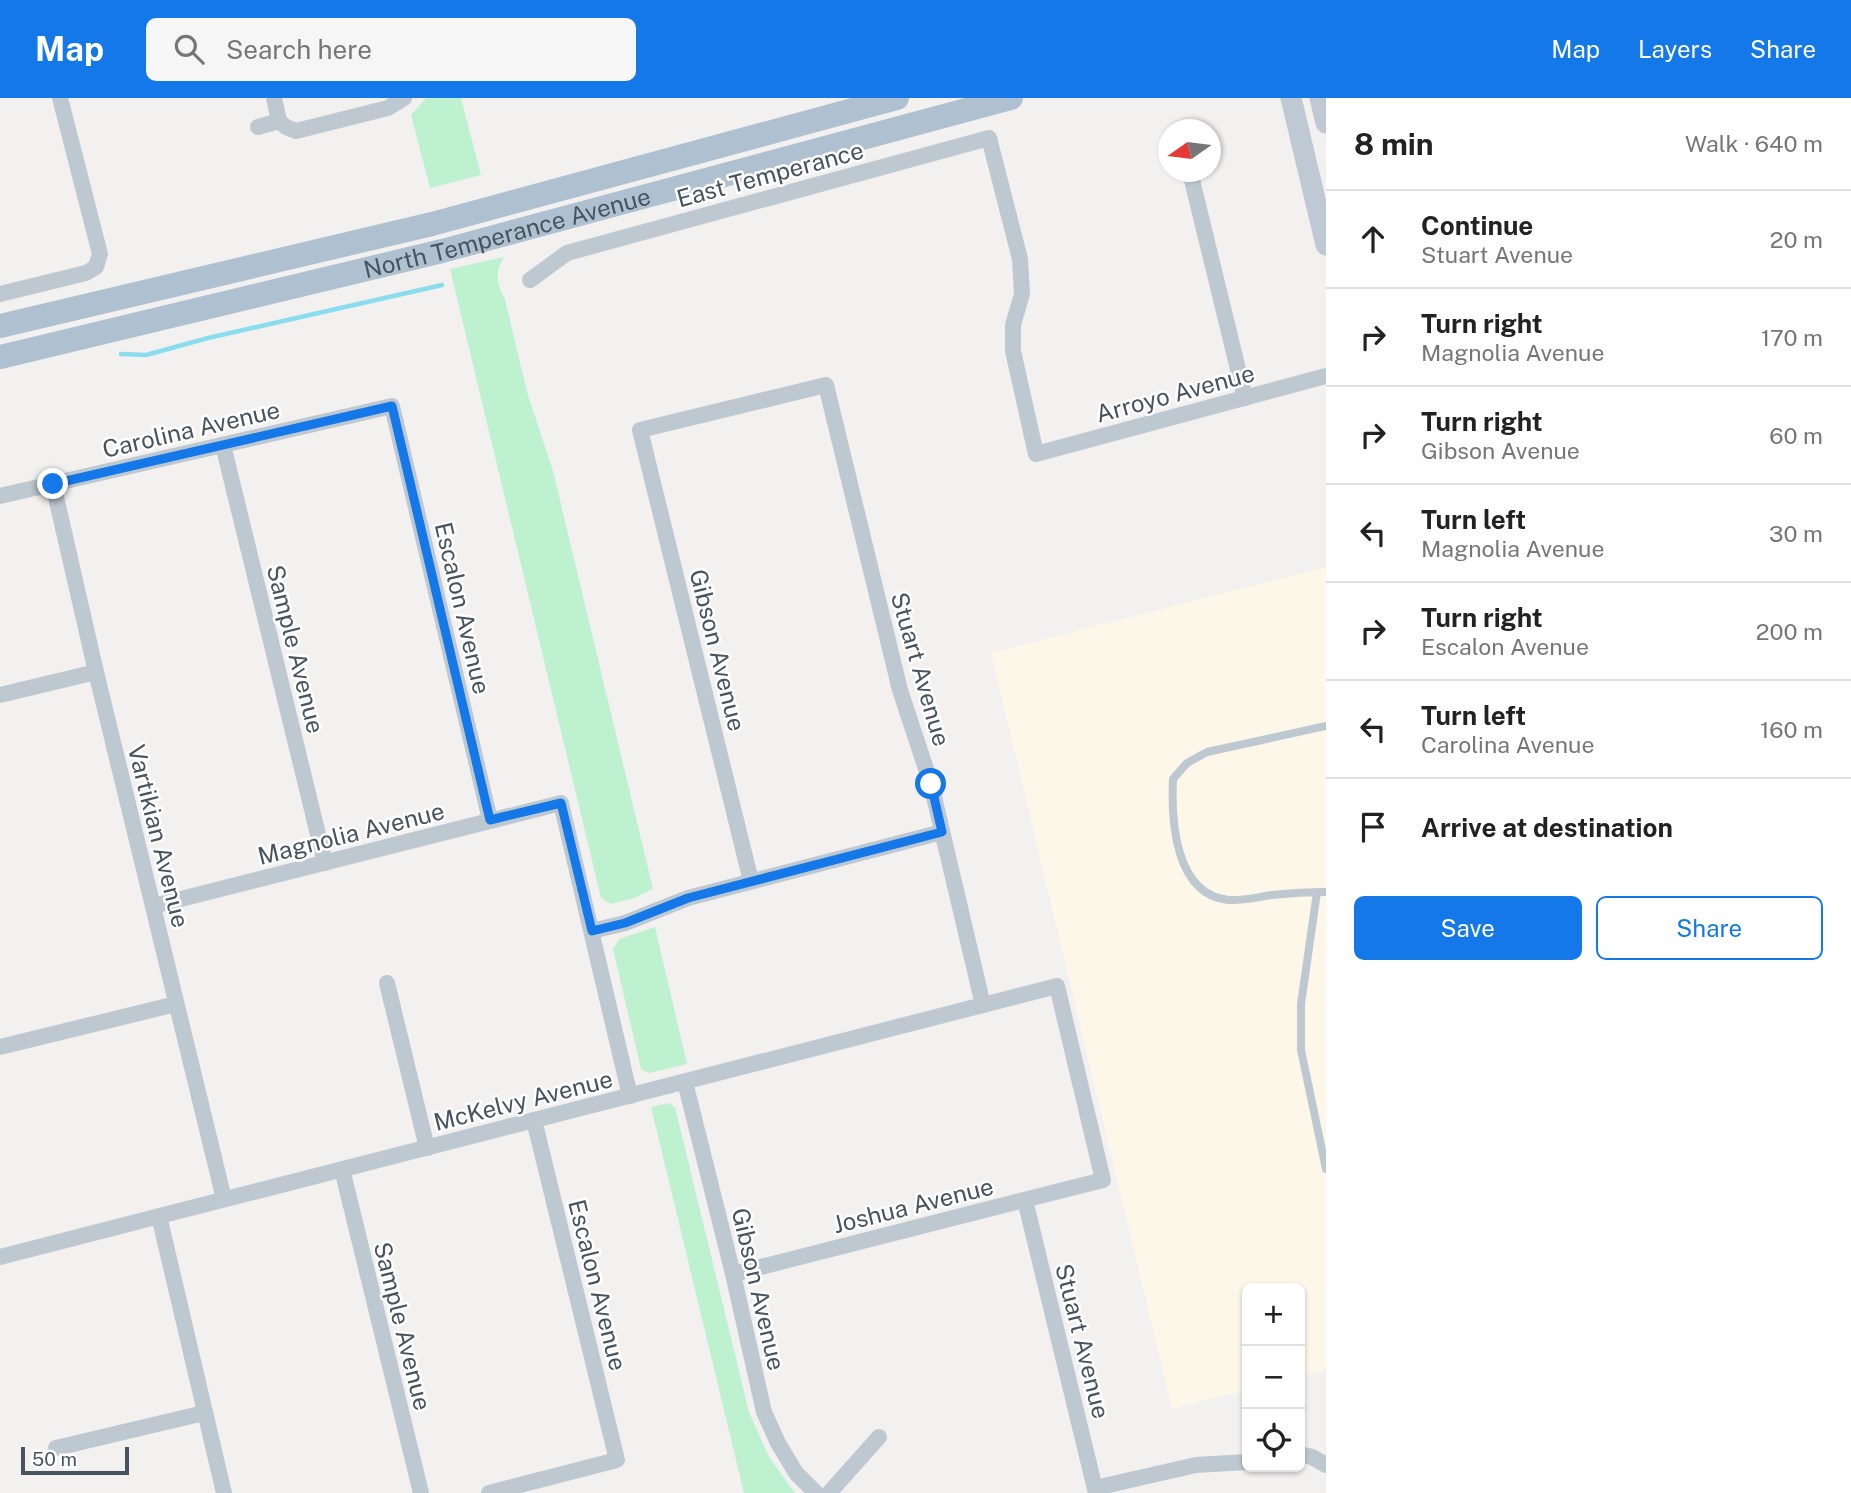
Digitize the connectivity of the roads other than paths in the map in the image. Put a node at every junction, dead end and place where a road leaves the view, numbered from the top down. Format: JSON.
{"nodes":[{"id":1,"x":60,"y":98,"type":"edge"},
{"id":2,"x":274,"y":98,"type":"edge"},
{"id":3,"x":404,"y":98,"type":"edge"},
{"id":4,"x":897,"y":98,"type":"edge"},
{"id":5,"x":1011,"y":98,"type":"edge"},
{"id":6,"x":1291,"y":98,"type":"edge"},
{"id":7,"x":1320,"y":98,"type":"edge"},
{"id":8,"x":279,"y":121,"type":"junction"},
{"id":9,"x":1326,"y":123,"type":"edge"},
{"id":10,"x":258,"y":127,"type":"dead end"},
{"id":11,"x":1192,"y":182,"type":"edge"},
{"id":12,"x":1326,"y":245,"type":"edge"},
{"id":13,"x":530,"y":280,"type":"dead end"},
{"id":14,"x":0,"y":294,"type":"edge"},
{"id":15,"x":0,"y":326,"type":"edge"},
{"id":16,"x":0,"y":356,"type":"edge"},
{"id":17,"x":1326,"y":376,"type":"edge"},
{"id":18,"x":1245,"y":398,"type":"junction"},
{"id":19,"x":392,"y":406,"type":"joint"},
{"id":20,"x":640,"y":430,"type":"joint"},
{"id":21,"x":223,"y":445,"type":"junction"},
{"id":22,"x":1036,"y":454,"type":"joint"},
{"id":23,"x":53,"y":484,"type":"junction"},
{"id":24,"x":0,"y":496,"type":"edge"},
{"id":25,"x":96,"y":672,"type":"junction"},
{"id":26,"x":0,"y":695,"type":"edge"},
{"id":27,"x":1326,"y":726,"type":"edge"},
{"id":28,"x":490,"y":820,"type":"junction"},
{"id":29,"x":942,"y":832,"type":"junction"},
{"id":30,"x":324,"y":863,"type":"junction"},
{"id":31,"x":751,"y":881,"type":"junction"},
{"id":32,"x":1321,"y":892,"type":"edge"},
{"id":33,"x":153,"y":906,"type":"junction"},
{"id":34,"x":592,"y":931,"type":"junction"},
{"id":35,"x":387,"y":983,"type":"dead end"},
{"id":36,"x":176,"y":1004,"type":"junction"},
{"id":37,"x":983,"y":1005,"type":"junction"},
{"id":38,"x":0,"y":1048,"type":"edge"},
{"id":39,"x":685,"y":1082,"type":"junction"},
{"id":40,"x":630,"y":1096,"type":"junction"},
{"id":41,"x":534,"y":1120,"type":"junction"},
{"id":42,"x":428,"y":1148,"type":"junction"},
{"id":43,"x":342,"y":1169,"type":"junction"},
{"id":44,"x":1326,"y":1170,"type":"edge"},
{"id":45,"x":1103,"y":1180,"type":"joint"},
{"id":46,"x":224,"y":1199,"type":"junction"},
{"id":47,"x":1025,"y":1200,"type":"junction"},
{"id":48,"x":159,"y":1216,"type":"junction"},
{"id":49,"x":0,"y":1257,"type":"edge"},
{"id":50,"x":733,"y":1274,"type":"junction"},
{"id":51,"x":204,"y":1413,"type":"junction"},
{"id":52,"x":878,"y":1437,"type":"dead end"},
{"id":53,"x":56,"y":1448,"type":"dead end"},
{"id":54,"x":1305,"y":1455,"type":"edge"},
{"id":55,"x":1242,"y":1462,"type":"edge"},
{"id":56,"x":1326,"y":1465,"type":"edge"},
{"id":57,"x":1095,"y":1490,"type":"edge"},
{"id":58,"x":223,"y":1493,"type":"edge"},
{"id":59,"x":421,"y":1493,"type":"edge"},
{"id":60,"x":489,"y":1493,"type":"edge"},
{"id":61,"x":816,"y":1493,"type":"edge"},
{"id":62,"x":829,"y":1493,"type":"edge"}],
"edges":[{"from":1,"to":14,"type":"street"},
{"from":2,"to":8,"type":"street"},
{"from":3,"to":8,"type":"street"},
{"from":4,"to":15,"type":"main road","name":"North Temperance Avenue"},
{"from":5,"to":16,"type":"main road","name":"North Temperance Avenue"},
{"from":6,"to":12,"type":"main road"},
{"from":7,"to":9,"type":"main road"},
{"from":8,"to":10,"type":"street"},
{"from":11,"to":18,"type":"street"},
{"from":13,"to":22,"type":"street","name":"East Temperance"},
{"from":17,"to":18,"type":"street","name":"Arroyo Avenue"},
{"from":18,"to":22,"type":"street","name":"Arroyo Avenue"},
{"from":19,"to":21,"type":"street","name":"Carolina Avenue"},
{"from":19,"to":28,"type":"street","name":"Escalon Avenue"},
{"from":20,"to":29,"type":"street","name":"Stuart Avenue"},
{"from":20,"to":31,"type":"street","name":"Gibson Avenue"},
{"from":21,"to":23,"type":"street","name":"Carolina Avenue"},
{"from":21,"to":30,"type":"street","name":"Sample Avenue"},
{"from":23,"to":24,"type":"street","name":"Carolina Avenue"},
{"from":23,"to":25,"type":"street","name":"Vartikian Avenue"},
{"from":25,"to":26,"type":"street"},
{"from":25,"to":33,"type":"street","name":"Vartikian Avenue"},
{"from":27,"to":32,"type":"lane"},
{"from":28,"to":30,"type":"street","name":"Magnolia Avenue"},
{"from":28,"to":34,"type":"street","name":"Magnolia Avenue"},
{"from":29,"to":31,"type":"street"},
{"from":29,"to":37,"type":"street","name":"Stuart Avenue"},
{"from":30,"to":33,"type":"street","name":"Magnolia Avenue"},
{"from":31,"to":34,"type":"street"},
{"from":32,"to":44,"type":"lane"},
{"from":33,"to":36,"type":"street","name":"Vartikian Avenue"},
{"from":34,"to":40,"type":"street"},
{"from":35,"to":42,"type":"street"},
{"from":36,"to":38,"type":"street"},
{"from":36,"to":46,"type":"street","name":"Vartikian Avenue"},
{"from":37,"to":39,"type":"street","name":"McKelvy Avenue"},
{"from":37,"to":45,"type":"street","name":"McKelvy Avenue"},
{"from":39,"to":40,"type":"street","name":"McKelvy Avenue"},
{"from":39,"to":50,"type":"street","name":"Gibson Avenue"},
{"from":40,"to":41,"type":"street","name":"McKelvy Avenue"},
{"from":41,"to":42,"type":"street","name":"McKelvy Avenue"},
{"from":41,"to":60,"type":"street","name":"Escalon Avenue"},
{"from":42,"to":43,"type":"street","name":"McKelvy Avenue"},
{"from":43,"to":46,"type":"street","name":"McKelvy Avenue"},
{"from":43,"to":59,"type":"street","name":"Sample Avenue"},
{"from":45,"to":47,"type":"street","name":"Joshua Avenue"},
{"from":46,"to":48,"type":"street","name":"McKelvy Avenue"},
{"from":47,"to":50,"type":"street","name":"Joshua Avenue"},
{"from":47,"to":57,"type":"street","name":"Stuart Avenue"},
{"from":48,"to":49,"type":"street","name":"McKelvy Avenue"},
{"from":48,"to":51,"type":"street"},
{"from":50,"to":61,"type":"street","name":"Gibson Avenue"},
{"from":51,"to":53,"type":"street"},
{"from":51,"to":58,"type":"street"},
{"from":52,"to":62,"type":"street"},
{"from":54,"to":56,"type":"street"},
{"from":55,"to":57,"type":"street"}]}
